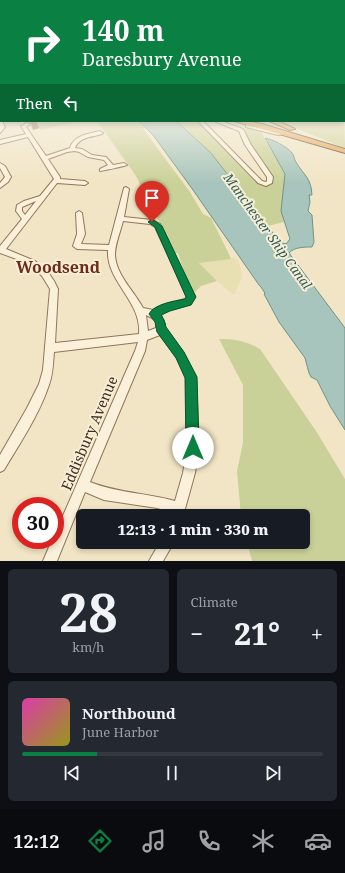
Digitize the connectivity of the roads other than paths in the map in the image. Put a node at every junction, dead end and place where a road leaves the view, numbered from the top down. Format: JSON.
{"nodes":[{"id":1,"x":26,"y":131,"type":"edge"},
{"id":2,"x":210,"y":131,"type":"edge"},
{"id":3,"x":241,"y":131,"type":"edge"},
{"id":4,"x":275,"y":131,"type":"edge"},
{"id":5,"x":297,"y":131,"type":"edge"},
{"id":6,"x":28,"y":135,"type":"junction"},
{"id":7,"x":98,"y":135,"type":"dead end"},
{"id":8,"x":0,"y":142,"type":"edge"},
{"id":9,"x":72,"y":150,"type":"junction"},
{"id":10,"x":345,"y":151,"type":"edge"},
{"id":11,"x":45,"y":158,"type":"junction"},
{"id":12,"x":124,"y":165,"type":"dead end"},
{"id":13,"x":0,"y":166,"type":"edge"},
{"id":14,"x":111,"y":166,"type":"junction"},
{"id":15,"x":102,"y":170,"type":"dead end"},
{"id":16,"x":56,"y":181,"type":"junction"},
{"id":17,"x":85,"y":183,"type":"dead end"},
{"id":18,"x":0,"y":186,"type":"edge"},
{"id":19,"x":126,"y":189,"type":"dead end"},
{"id":20,"x":43,"y":197,"type":"junction"},
{"id":21,"x":79,"y":213,"type":"dead end"},
{"id":22,"x":25,"y":219,"type":"junction"},
{"id":23,"x":120,"y":219,"type":"junction"},
{"id":24,"x":111,"y":248,"type":"junction"},
{"id":25,"x":0,"y":250,"type":"edge"},
{"id":26,"x":140,"y":311,"type":"junction"},
{"id":27,"x":154,"y":314,"type":"junction"},
{"id":28,"x":161,"y":329,"type":"junction"},
{"id":29,"x":144,"y":338,"type":"junction"},
{"id":30,"x":50,"y":348,"type":"junction"},
{"id":31,"x":0,"y":466,"type":"edge"},
{"id":32,"x":82,"y":485,"type":"junction"},
{"id":33,"x":172,"y":509,"type":"edge"},
{"id":34,"x":179,"y":509,"type":"edge"},
{"id":35,"x":163,"y":549,"type":"edge"},
{"id":36,"x":50,"y":561,"type":"edge"},
{"id":37,"x":156,"y":561,"type":"edge"}],
"edges":[{"from":1,"to":6,"type":"street"},
{"from":2,"to":3,"type":"street"},
{"from":4,"to":10,"type":"highway"},
{"from":5,"to":10,"type":"highway"},
{"from":6,"to":8,"type":"street"},
{"from":6,"to":11,"type":"street"},
{"from":7,"to":9,"type":"street"},
{"from":9,"to":11,"type":"street"},
{"from":9,"to":14,"type":"street"},
{"from":11,"to":16,"type":"street"},
{"from":12,"to":14,"type":"street"},
{"from":13,"to":18,"type":"street"},
{"from":14,"to":15,"type":"street"},
{"from":16,"to":17,"type":"street"},
{"from":16,"to":20,"type":"street"},
{"from":19,"to":23,"type":"street","name":"Eddisbury Avenue"},
{"from":20,"to":22,"type":"street"},
{"from":20,"to":22,"type":"street"},
{"from":21,"to":24,"type":"street"},
{"from":22,"to":25,"type":"street"},
{"from":23,"to":24,"type":"street","name":"Eddisbury Avenue"},
{"from":23,"to":27,"type":"street"},
{"from":24,"to":26,"type":"street","name":"Eddisbury Avenue"},
{"from":25,"to":30,"type":"street"},
{"from":26,"to":27,"type":"street"},
{"from":26,"to":29,"type":"street","name":"Eddisbury Avenue"},
{"from":27,"to":28,"type":"street"},
{"from":28,"to":29,"type":"street"},
{"from":28,"to":34,"type":"street"},
{"from":29,"to":30,"type":"street"},
{"from":29,"to":32,"type":"street","name":"Eddisbury Avenue"},
{"from":30,"to":31,"type":"street"},
{"from":32,"to":33,"type":"street"},
{"from":32,"to":36,"type":"street","name":"Eddisbury Avenue"},
{"from":35,"to":37,"type":"street"}]}
